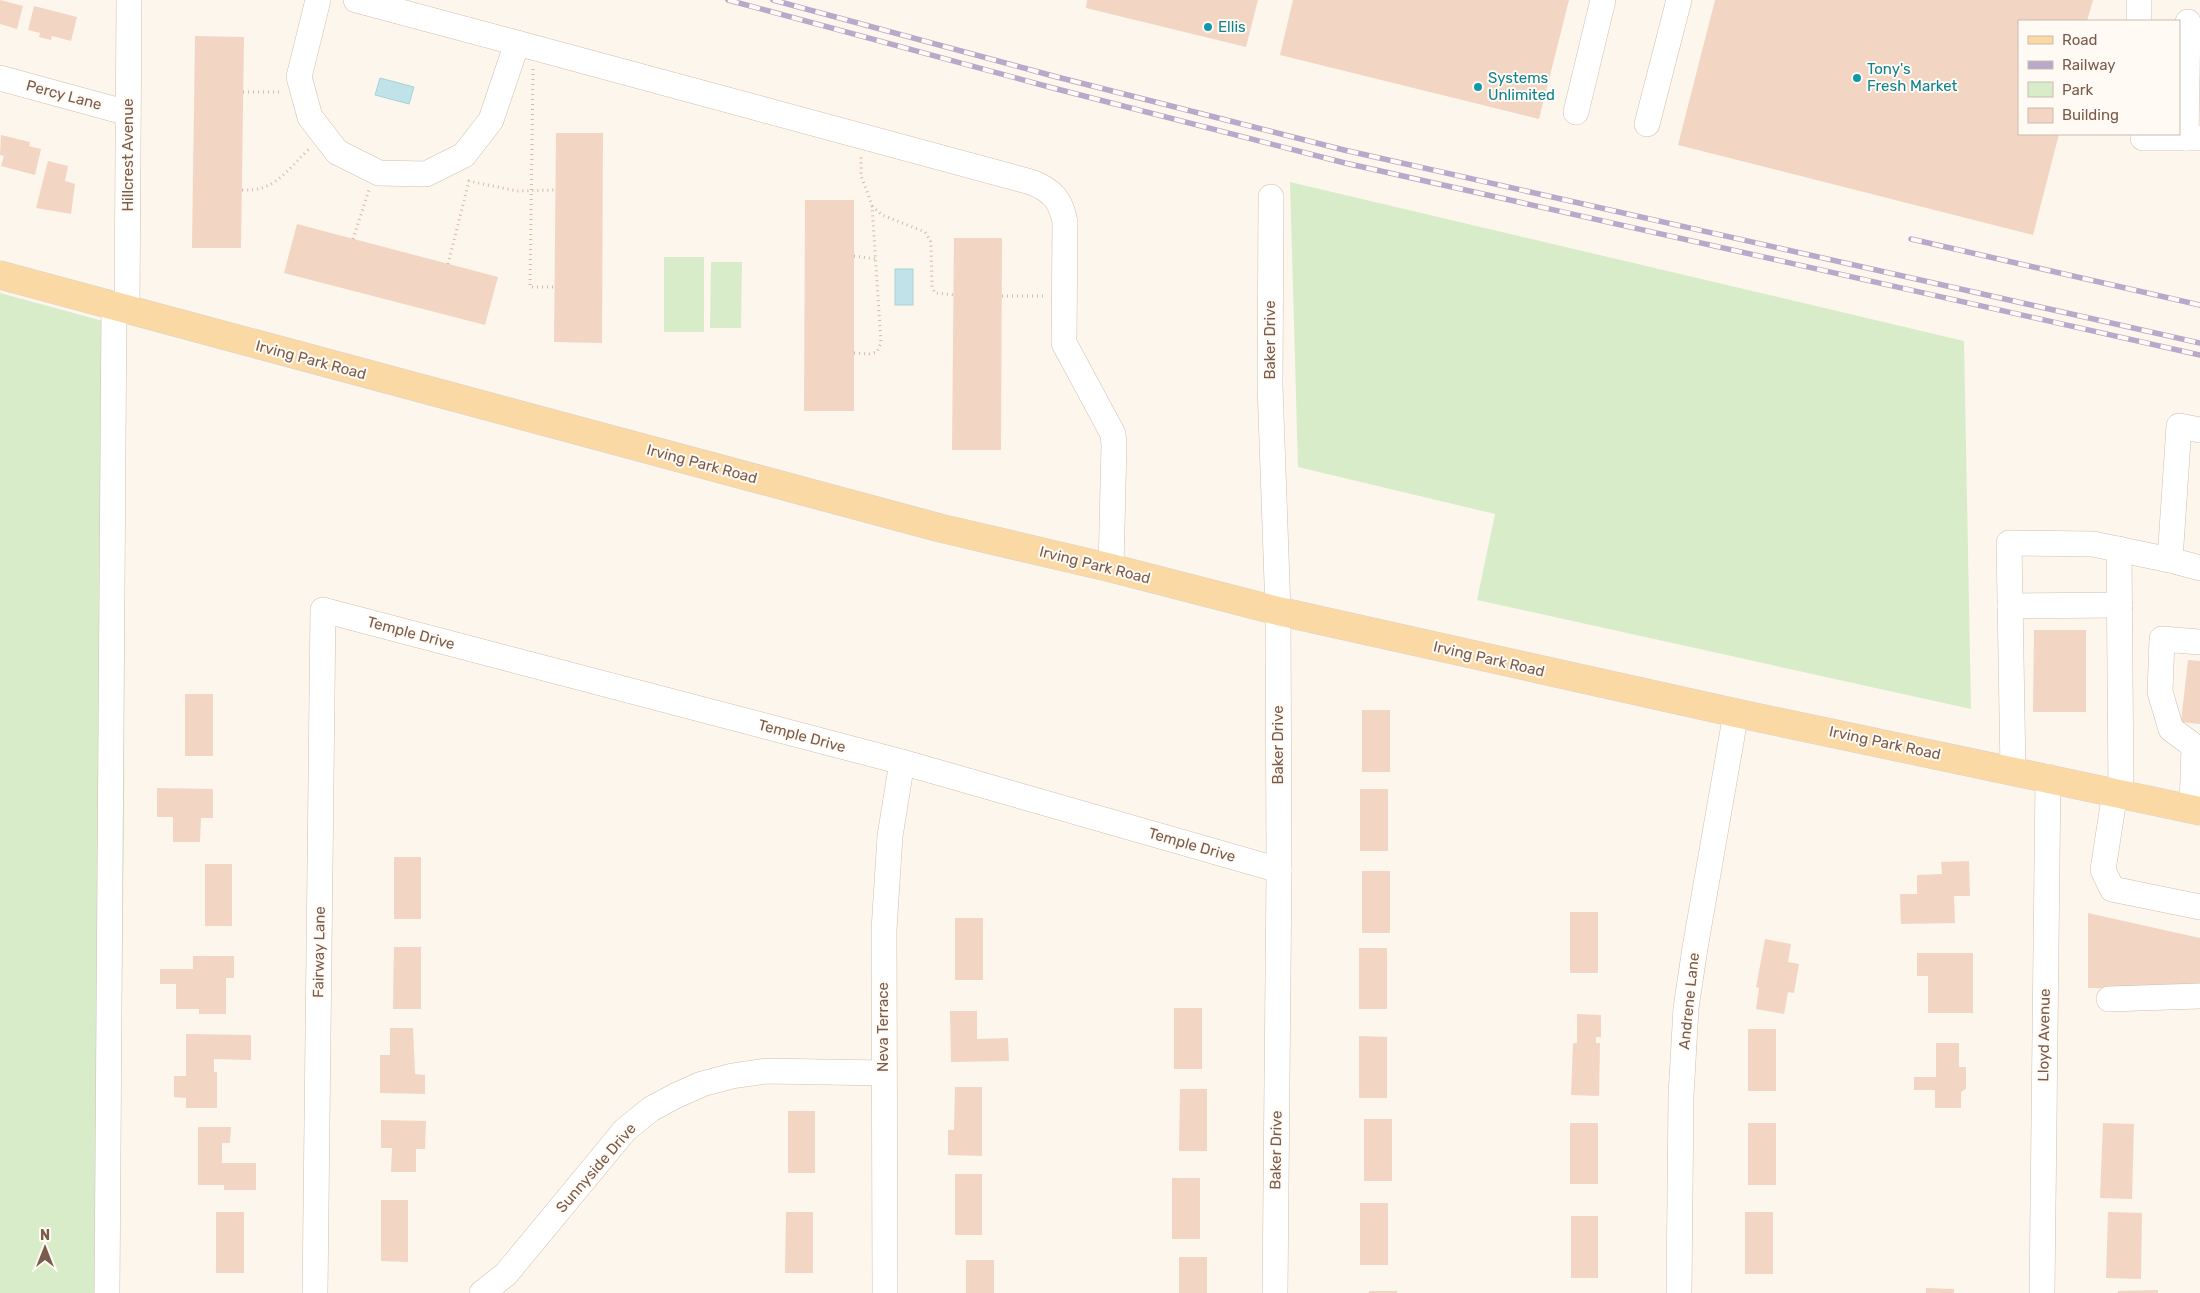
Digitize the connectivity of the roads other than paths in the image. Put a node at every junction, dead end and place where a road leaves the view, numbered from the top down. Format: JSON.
{"nodes":[{"id":1,"x":129,"y":0,"type":"edge"},
{"id":2,"x":318,"y":0,"type":"edge"},
{"id":3,"x":356,"y":0,"type":"edge"},
{"id":4,"x":1604,"y":0,"type":"edge"},
{"id":5,"x":1679,"y":0,"type":"edge"},
{"id":6,"x":2139,"y":0,"type":"edge"},
{"id":7,"x":2139,"y":20,"type":"edge"},
{"id":8,"x":2188,"y":22,"type":"dead end"},
{"id":9,"x":527,"y":46,"type":"junction"},
{"id":10,"x":0,"y":78,"type":"edge"},
{"id":11,"x":1576,"y":112,"type":"dead end"},
{"id":12,"x":128,"y":113,"type":"junction"},
{"id":13,"x":1648,"y":124,"type":"dead end"},
{"id":14,"x":2143,"y":135,"type":"edge"},
{"id":15,"x":2193,"y":138,"type":"edge"},
{"id":16,"x":1271,"y":197,"type":"dead end"},
{"id":17,"x":0,"y":275,"type":"edge"},
{"id":18,"x":120,"y":309,"type":"junction"},
{"id":19,"x":2200,"y":430,"type":"edge"},
{"id":20,"x":2119,"y":550,"type":"junction"},
{"id":21,"x":2170,"y":560,"type":"junction"},
{"id":22,"x":1111,"y":568,"type":"junction"},
{"id":23,"x":2200,"y":568,"type":"edge"},
{"id":24,"x":2010,"y":606,"type":"junction"},
{"id":25,"x":2120,"y":606,"type":"junction"},
{"id":26,"x":324,"y":610,"type":"joint"},
{"id":27,"x":1278,"y":611,"type":"junction"},
{"id":28,"x":2200,"y":642,"type":"edge"},
{"id":29,"x":1736,"y":713,"type":"junction"},
{"id":30,"x":2197,"y":747,"type":"edge"},
{"id":31,"x":902,"y":762,"type":"junction"},
{"id":32,"x":2013,"y":770,"type":"junction"},
{"id":33,"x":2048,"y":777,"type":"junction"},
{"id":34,"x":2118,"y":793,"type":"junction"},
{"id":35,"x":2196,"y":810,"type":"edge"},
{"id":36,"x":1279,"y":870,"type":"junction"},
{"id":37,"x":2200,"y":907,"type":"edge"},
{"id":38,"x":2200,"y":996,"type":"edge"},
{"id":39,"x":2108,"y":999,"type":"dead end"},
{"id":40,"x":883,"y":1073,"type":"junction"},
{"id":41,"x":107,"y":1293,"type":"edge"},
{"id":42,"x":315,"y":1293,"type":"edge"},
{"id":43,"x":482,"y":1293,"type":"edge"},
{"id":44,"x":885,"y":1293,"type":"edge"},
{"id":45,"x":1275,"y":1293,"type":"edge"},
{"id":46,"x":1679,"y":1293,"type":"edge"},
{"id":47,"x":2042,"y":1293,"type":"edge"}],
"edges":[{"from":1,"to":12,"type":"street","name":"Hillcrest Avenue"},
{"from":2,"to":9,"type":"street"},
{"from":3,"to":9,"type":"street"},
{"from":4,"to":11,"type":"street"},
{"from":5,"to":13,"type":"street"},
{"from":6,"to":7,"type":"street"},
{"from":8,"to":15,"type":"street"},
{"from":9,"to":22,"type":"street"},
{"from":10,"to":12,"type":"street","name":"Percy Lane"},
{"from":12,"to":18,"type":"street","name":"Hillcrest Avenue"},
{"from":14,"to":15,"type":"street"},
{"from":16,"to":27,"type":"street","name":"Baker Drive"},
{"from":17,"to":18,"type":"main road","name":"Irving Park Road"},
{"from":18,"to":22,"type":"main road","name":"Irving Park Road"},
{"from":18,"to":41,"type":"street","name":"Hillcrest Avenue"},
{"from":19,"to":21,"type":"street"},
{"from":20,"to":21,"type":"street"},
{"from":20,"to":24,"type":"street"},
{"from":20,"to":25,"type":"street"},
{"from":21,"to":23,"type":"street"},
{"from":22,"to":27,"type":"main road","name":"Irving Park Road"},
{"from":24,"to":25,"type":"street"},
{"from":24,"to":32,"type":"street"},
{"from":25,"to":34,"type":"street"},
{"from":26,"to":31,"type":"street","name":"Temple Drive"},
{"from":26,"to":42,"type":"street","name":"Fairway Lane"},
{"from":27,"to":29,"type":"main road","name":"Irving Park Road"},
{"from":27,"to":36,"type":"street","name":"Baker Drive"},
{"from":28,"to":30,"type":"street"},
{"from":29,"to":32,"type":"main road","name":"Irving Park Road"},
{"from":29,"to":46,"type":"street","name":"Andrene Lane"},
{"from":30,"to":35,"type":"street"},
{"from":31,"to":36,"type":"street","name":"Temple Drive"},
{"from":31,"to":40,"type":"street","name":"Neva Terrace"},
{"from":32,"to":33,"type":"main road","name":"Irving Park Road"},
{"from":33,"to":34,"type":"main road","name":"Irving Park Road"},
{"from":33,"to":47,"type":"street","name":"Lloyd Avenue"},
{"from":34,"to":35,"type":"main road","name":"Irving Park Road"},
{"from":34,"to":37,"type":"street"},
{"from":36,"to":45,"type":"street","name":"Baker Drive"},
{"from":38,"to":39,"type":"street"},
{"from":40,"to":43,"type":"street","name":"Sunnyside Drive"},
{"from":40,"to":44,"type":"street","name":"Neva Terrace"}]}
